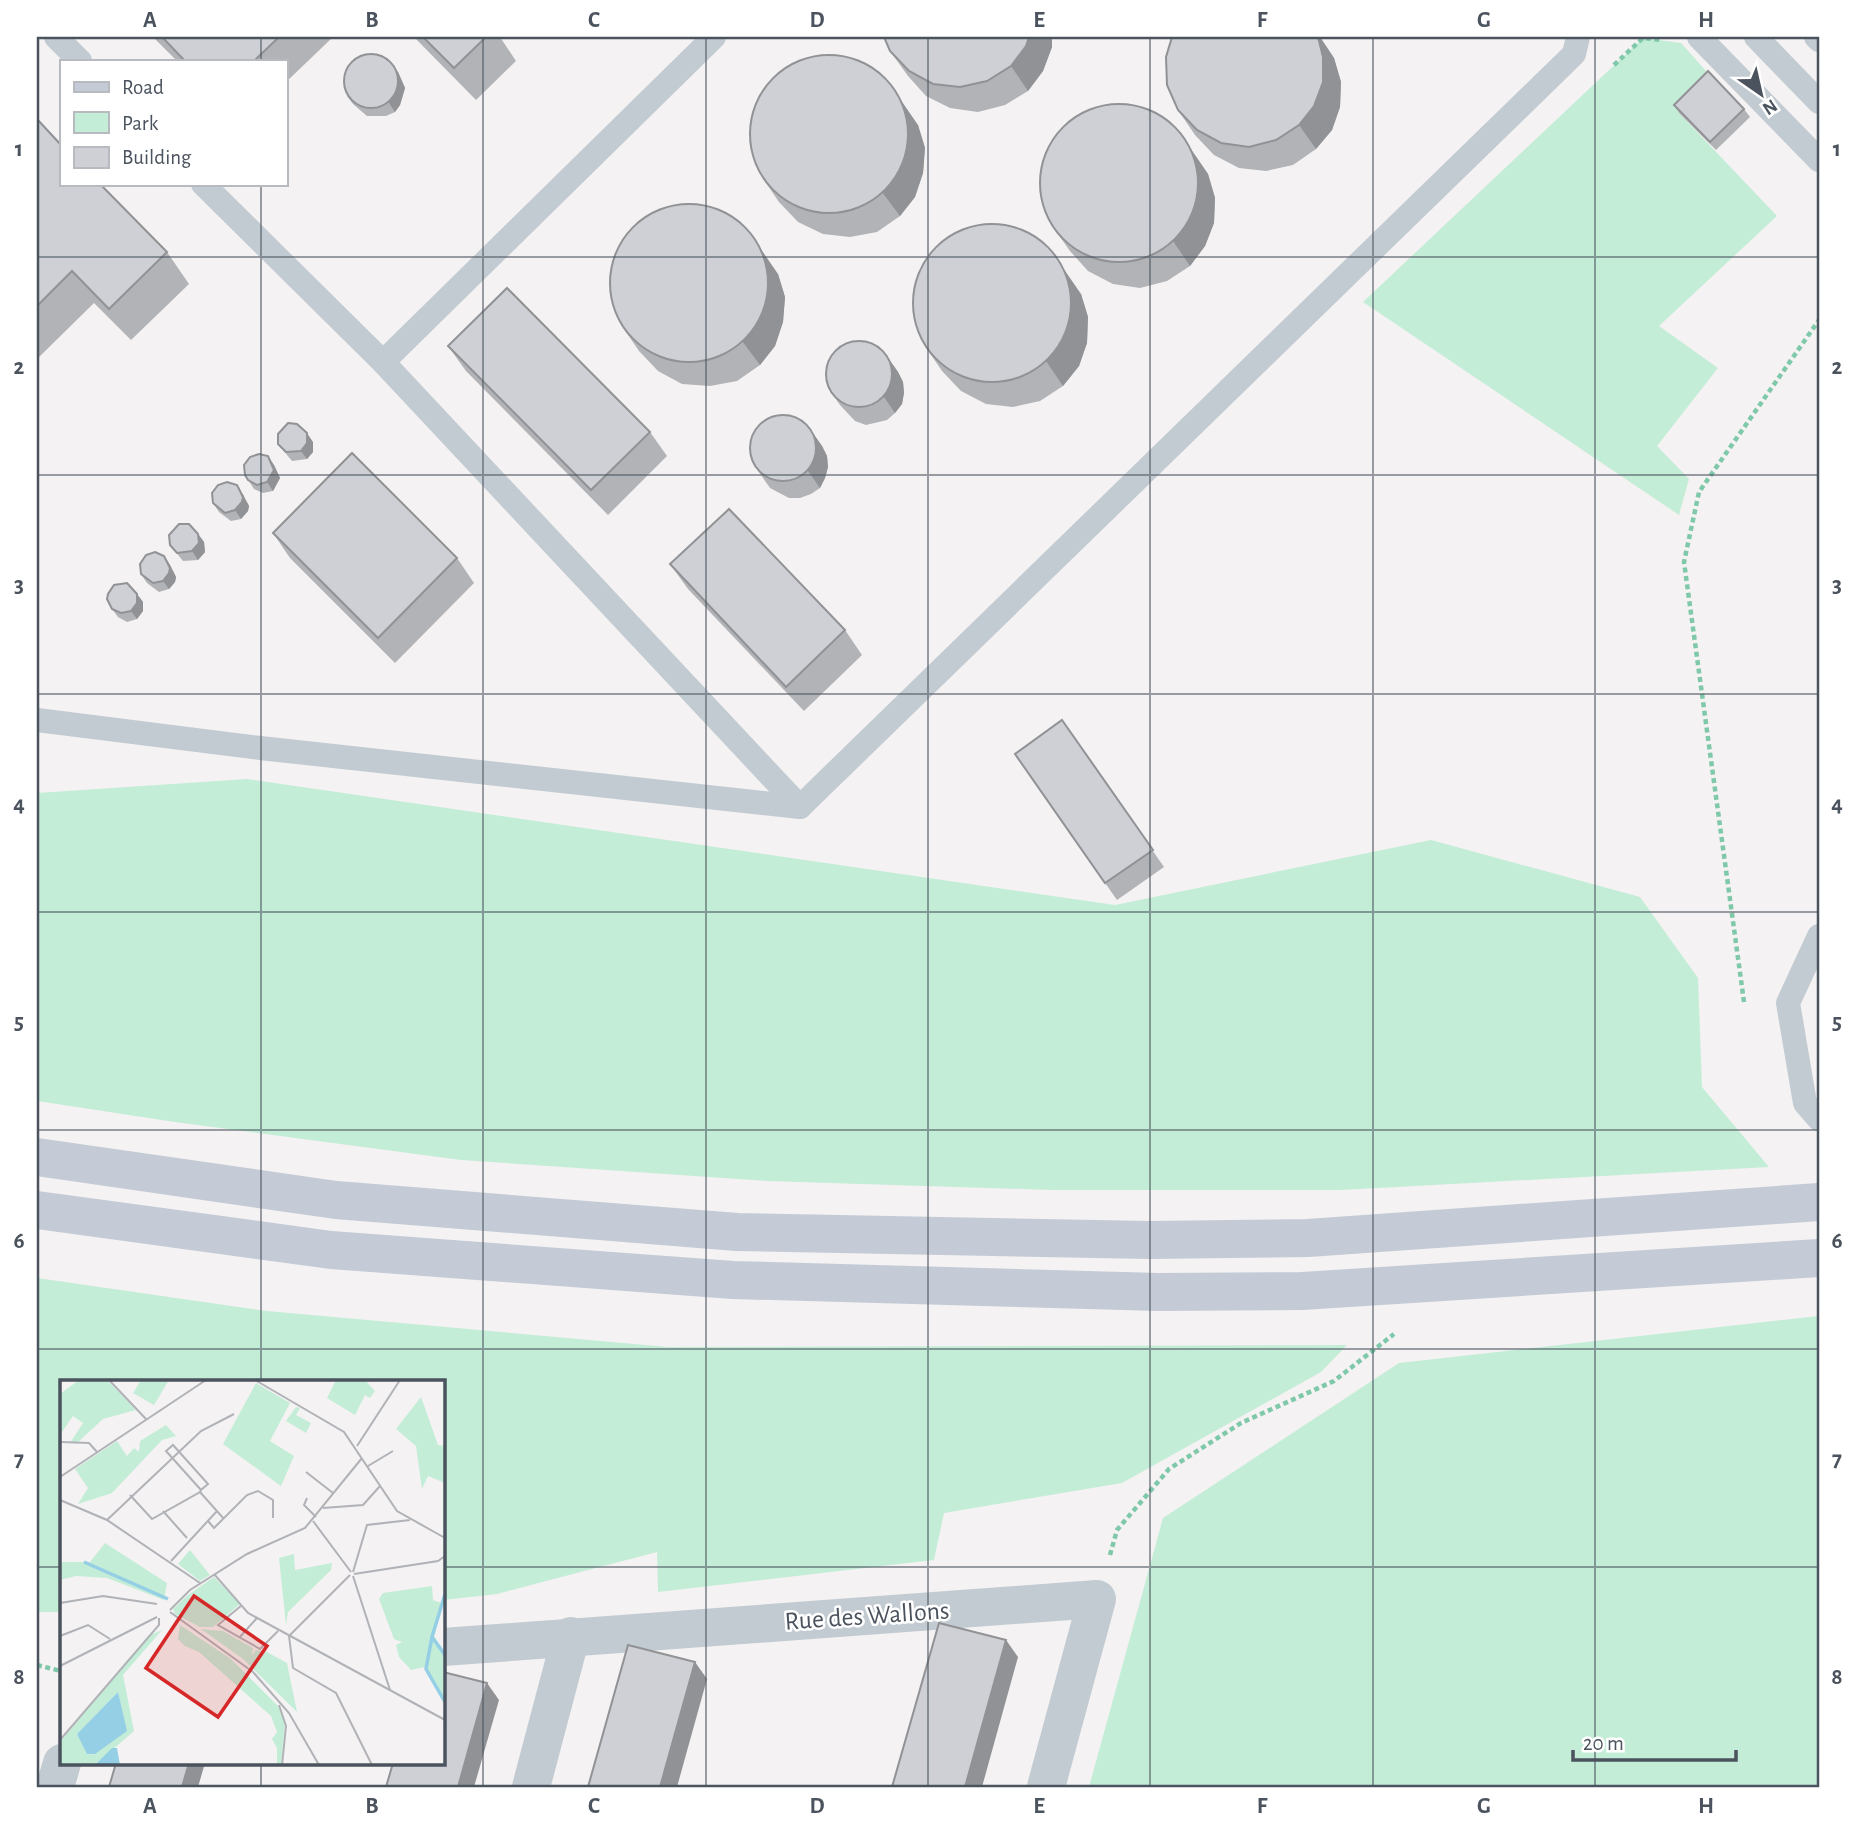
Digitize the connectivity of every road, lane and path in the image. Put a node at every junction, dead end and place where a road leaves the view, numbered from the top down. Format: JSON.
{"nodes":[{"id":1,"x":56,"y":37,"type":"edge"},
{"id":2,"x":714,"y":37,"type":"edge"},
{"id":3,"x":1578,"y":37,"type":"edge"},
{"id":4,"x":1699,"y":37,"type":"edge"},
{"id":5,"x":1756,"y":37,"type":"edge"},
{"id":6,"x":79,"y":60,"type":"edge"},
{"id":7,"x":1819,"y":102,"type":"edge"},
{"id":8,"x":1819,"y":160,"type":"edge"},
{"id":9,"x":205,"y":186,"type":"edge"},
{"id":10,"x":1819,"y":320,"type":"edge"},
{"id":11,"x":383,"y":362,"type":"junction"},
{"id":12,"x":37,"y":720,"type":"edge"},
{"id":13,"x":800,"y":807,"type":"junction"},
{"id":14,"x":1819,"y":936,"type":"edge"},
{"id":15,"x":1744,"y":1002,"type":"dead end"},
{"id":16,"x":1819,"y":1119,"type":"edge"},
{"id":17,"x":37,"y":1157,"type":"edge"},
{"id":18,"x":1819,"y":1202,"type":"edge"},
{"id":19,"x":37,"y":1210,"type":"edge"},
{"id":20,"x":1819,"y":1258,"type":"edge"},
{"id":21,"x":1396,"y":1333,"type":"dead end"},
{"id":22,"x":1097,"y":1599,"type":"junction"},
{"id":23,"x":571,"y":1636,"type":"junction"},
{"id":24,"x":444,"y":1647,"type":"edge"},
{"id":25,"x":37,"y":1665,"type":"edge"},
{"id":26,"x":60,"y":1671,"type":"edge"},
{"id":27,"x":62,"y":1764,"type":"edge"},
{"id":28,"x":55,"y":1787,"type":"edge"},
{"id":29,"x":531,"y":1787,"type":"edge"},
{"id":30,"x":1046,"y":1787,"type":"edge"}],
"edges":[{"from":1,"to":6,"type":"lane"},
{"from":2,"to":11,"type":"lane"},
{"from":3,"to":13,"type":"lane"},
{"from":4,"to":8,"type":"lane"},
{"from":5,"to":7,"type":"lane"},
{"from":9,"to":11,"type":"lane"},
{"from":10,"to":15,"type":"path"},
{"from":11,"to":13,"type":"lane"},
{"from":12,"to":13,"type":"lane"},
{"from":14,"to":16,"type":"lane"},
{"from":17,"to":18,"type":"main road"},
{"from":19,"to":20,"type":"main road"},
{"from":21,"to":22,"type":"path"},
{"from":22,"to":23,"type":"street","name":"Rue des Wallons"},
{"from":22,"to":30,"type":"street"},
{"from":23,"to":24,"type":"street","name":"Rue des Wallons"},
{"from":23,"to":29,"type":"street"},
{"from":25,"to":26,"type":"path"},
{"from":27,"to":28,"type":"street"}]}
